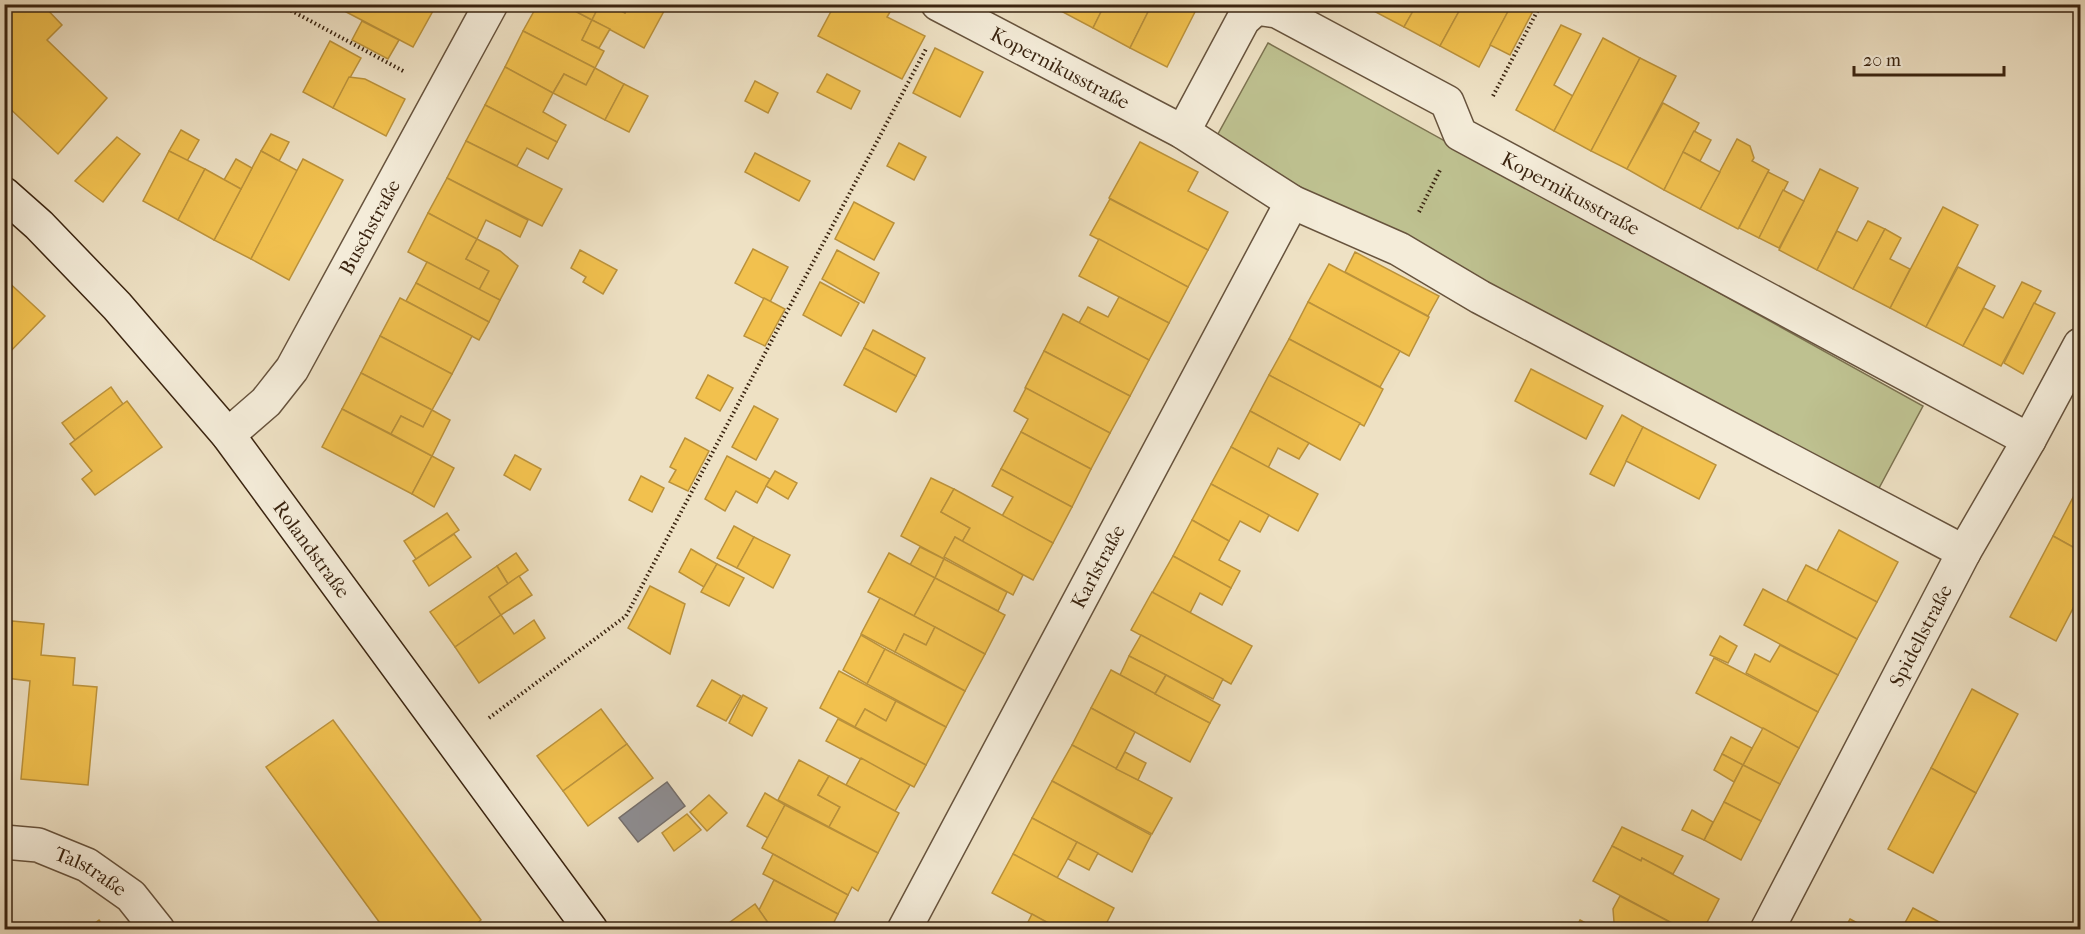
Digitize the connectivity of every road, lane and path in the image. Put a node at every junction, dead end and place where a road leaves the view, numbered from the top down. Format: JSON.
{"nodes":[{"id":1,"x":279,"y":4,"type":"edge"},
{"id":2,"x":491,"y":4,"type":"edge"},
{"id":3,"x":1541,"y":4,"type":"edge"},
{"id":4,"x":943,"y":7,"type":"edge"},
{"id":5,"x":443,"y":92,"type":"junction"},
{"id":6,"x":1183,"y":132,"type":"junction"},
{"id":7,"x":1460,"y":134,"type":"junction"},
{"id":8,"x":4,"y":194,"type":"edge"},
{"id":9,"x":1292,"y":202,"type":"junction"},
{"id":10,"x":1399,"y":249,"type":"junction"},
{"id":11,"x":2080,"y":345,"type":"edge"},
{"id":12,"x":228,"y":435,"type":"junction"},
{"id":13,"x":2029,"y":440,"type":"junction"},
{"id":14,"x":1964,"y":552,"type":"junction"},
{"id":15,"x":455,"y":743,"type":"junction"},
{"id":16,"x":4,"y":842,"type":"edge"},
{"id":17,"x":158,"y":930,"type":"edge"},
{"id":18,"x":591,"y":930,"type":"edge"},
{"id":19,"x":904,"y":930,"type":"edge"},
{"id":20,"x":1767,"y":930,"type":"edge"}],
"edges":[{"from":1,"to":5,"type":"path"},
{"from":2,"to":5,"type":"street","name":"Buschstraße"},
{"from":3,"to":7,"type":"path"},
{"from":4,"to":6,"type":"street","name":"Kopernikusstraße"},
{"from":4,"to":15,"type":"path"},
{"from":5,"to":12,"type":"street","name":"Buschstraße"},
{"from":6,"to":7,"type":"street"},
{"from":6,"to":9,"type":"street","name":"Kopernikusstraße"},
{"from":7,"to":10,"type":"path"},
{"from":7,"to":13,"type":"street","name":"Kopernikusstraße"},
{"from":8,"to":12,"type":"street","name":"Rolandstraße"},
{"from":9,"to":10,"type":"street","name":"Kopernikusstraße"},
{"from":9,"to":19,"type":"street","name":"Karlstraße"},
{"from":10,"to":14,"type":"street","name":"Kopernikusstraße"},
{"from":11,"to":13,"type":"street","name":"Spidellstraße"},
{"from":12,"to":15,"type":"street","name":"Rolandstraße"},
{"from":13,"to":14,"type":"street","name":"Spidellstraße"},
{"from":14,"to":20,"type":"street","name":"Spidellstraße"},
{"from":15,"to":18,"type":"street","name":"Rolandstraße"},
{"from":16,"to":17,"type":"street","name":"Talstraße"}]}
